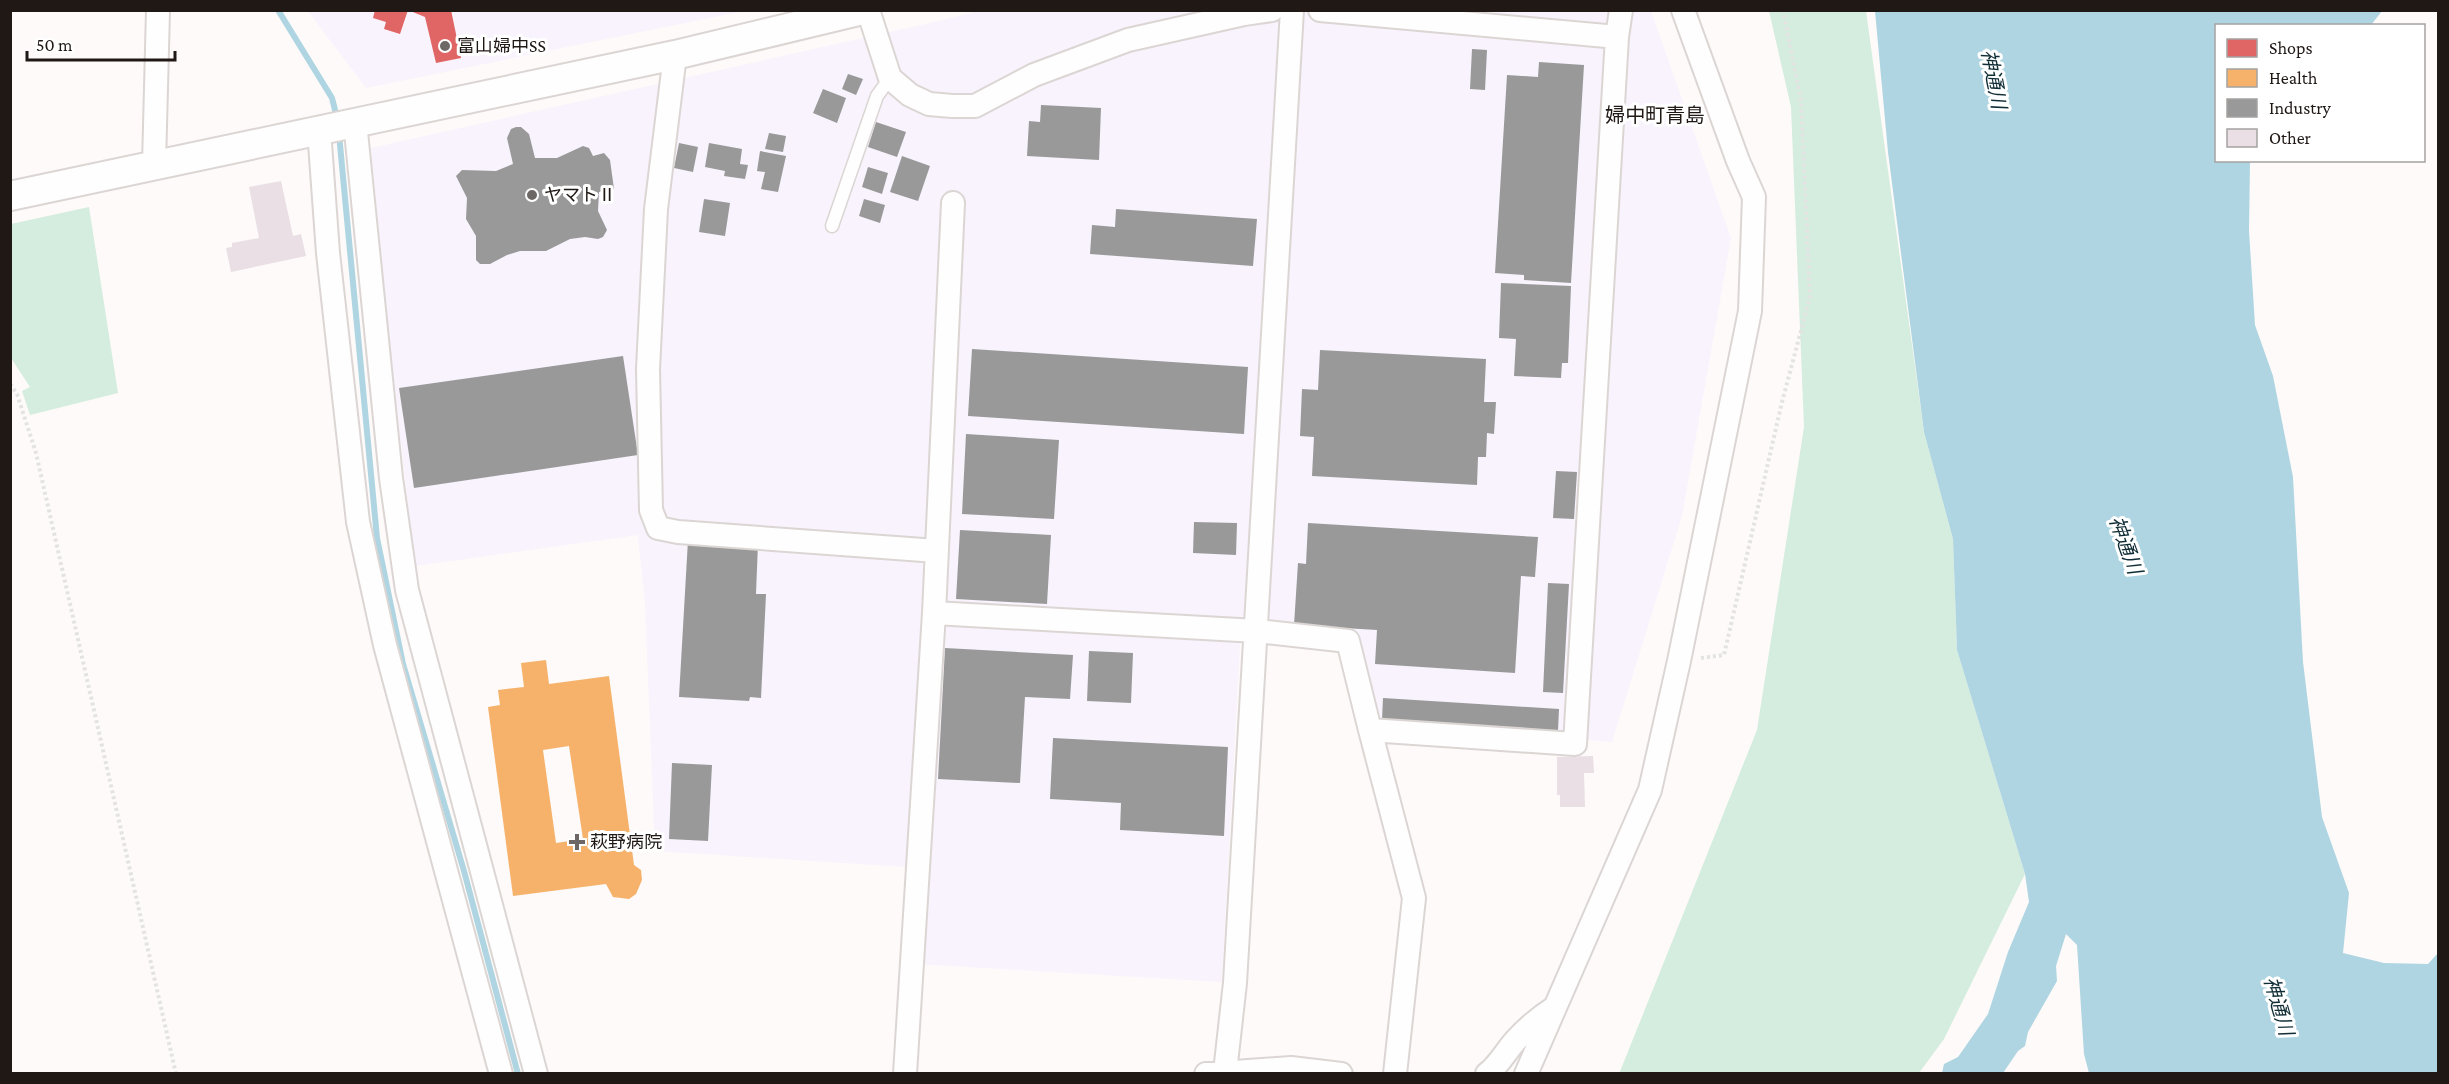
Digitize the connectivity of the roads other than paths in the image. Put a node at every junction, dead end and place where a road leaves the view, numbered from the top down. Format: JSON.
{"nodes":[{"id":1,"x":158,"y":10,"type":"edge"},
{"id":2,"x":863,"y":10,"type":"edge"},
{"id":3,"x":868,"y":10,"type":"edge"},
{"id":4,"x":1272,"y":10,"type":"edge"},
{"id":5,"x":1292,"y":10,"type":"edge"},
{"id":6,"x":1320,"y":10,"type":"edge"},
{"id":7,"x":1621,"y":10,"type":"edge"},
{"id":8,"x":1683,"y":10,"type":"edge"},
{"id":9,"x":1617,"y":36,"type":"junction"},
{"id":10,"x":675,"y":55,"type":"junction"},
{"id":11,"x":890,"y":78,"type":"junction"},
{"id":12,"x":355,"y":122,"type":"junction"},
{"id":13,"x":319,"y":130,"type":"junction"},
{"id":14,"x":154,"y":165,"type":"junction"},
{"id":15,"x":10,"y":196,"type":"edge"},
{"id":16,"x":953,"y":203,"type":"dead end"},
{"id":17,"x":832,"y":226,"type":"dead end"},
{"id":18,"x":937,"y":551,"type":"junction"},
{"id":19,"x":934,"y":613,"type":"junction"},
{"id":20,"x":1257,"y":632,"type":"junction"},
{"id":21,"x":1370,"y":730,"type":"junction"},
{"id":22,"x":1557,"y":1006,"type":"junction"},
{"id":23,"x":1216,"y":1073,"type":"edge"},
{"id":24,"x":501,"y":1074,"type":"edge"},
{"id":25,"x":536,"y":1074,"type":"edge"},
{"id":26,"x":905,"y":1074,"type":"edge"},
{"id":27,"x":1341,"y":1074,"type":"edge"},
{"id":28,"x":1395,"y":1074,"type":"edge"},
{"id":29,"x":1487,"y":1074,"type":"edge"},
{"id":30,"x":1526,"y":1074,"type":"edge"}],
"edges":[{"from":1,"to":14,"type":"street"},
{"from":2,"to":10,"type":"street"},
{"from":3,"to":11,"type":"street"},
{"from":4,"to":11,"type":"street"},
{"from":5,"to":20,"type":"street"},
{"from":6,"to":9,"type":"street"},
{"from":7,"to":9,"type":"street"},
{"from":8,"to":22,"type":"street"},
{"from":9,"to":21,"type":"street"},
{"from":10,"to":12,"type":"street"},
{"from":10,"to":18,"type":"street"},
{"from":11,"to":17,"type":"lane"},
{"from":12,"to":13,"type":"street"},
{"from":12,"to":25,"type":"street"},
{"from":13,"to":14,"type":"street"},
{"from":13,"to":24,"type":"street"},
{"from":14,"to":15,"type":"street"},
{"from":16,"to":18,"type":"street"},
{"from":18,"to":19,"type":"street"},
{"from":19,"to":20,"type":"street"},
{"from":19,"to":26,"type":"street"},
{"from":20,"to":21,"type":"street"},
{"from":20,"to":23,"type":"street"},
{"from":21,"to":28,"type":"street"},
{"from":22,"to":29,"type":"street"},
{"from":22,"to":30,"type":"street"},
{"from":23,"to":27,"type":"street"}]}
